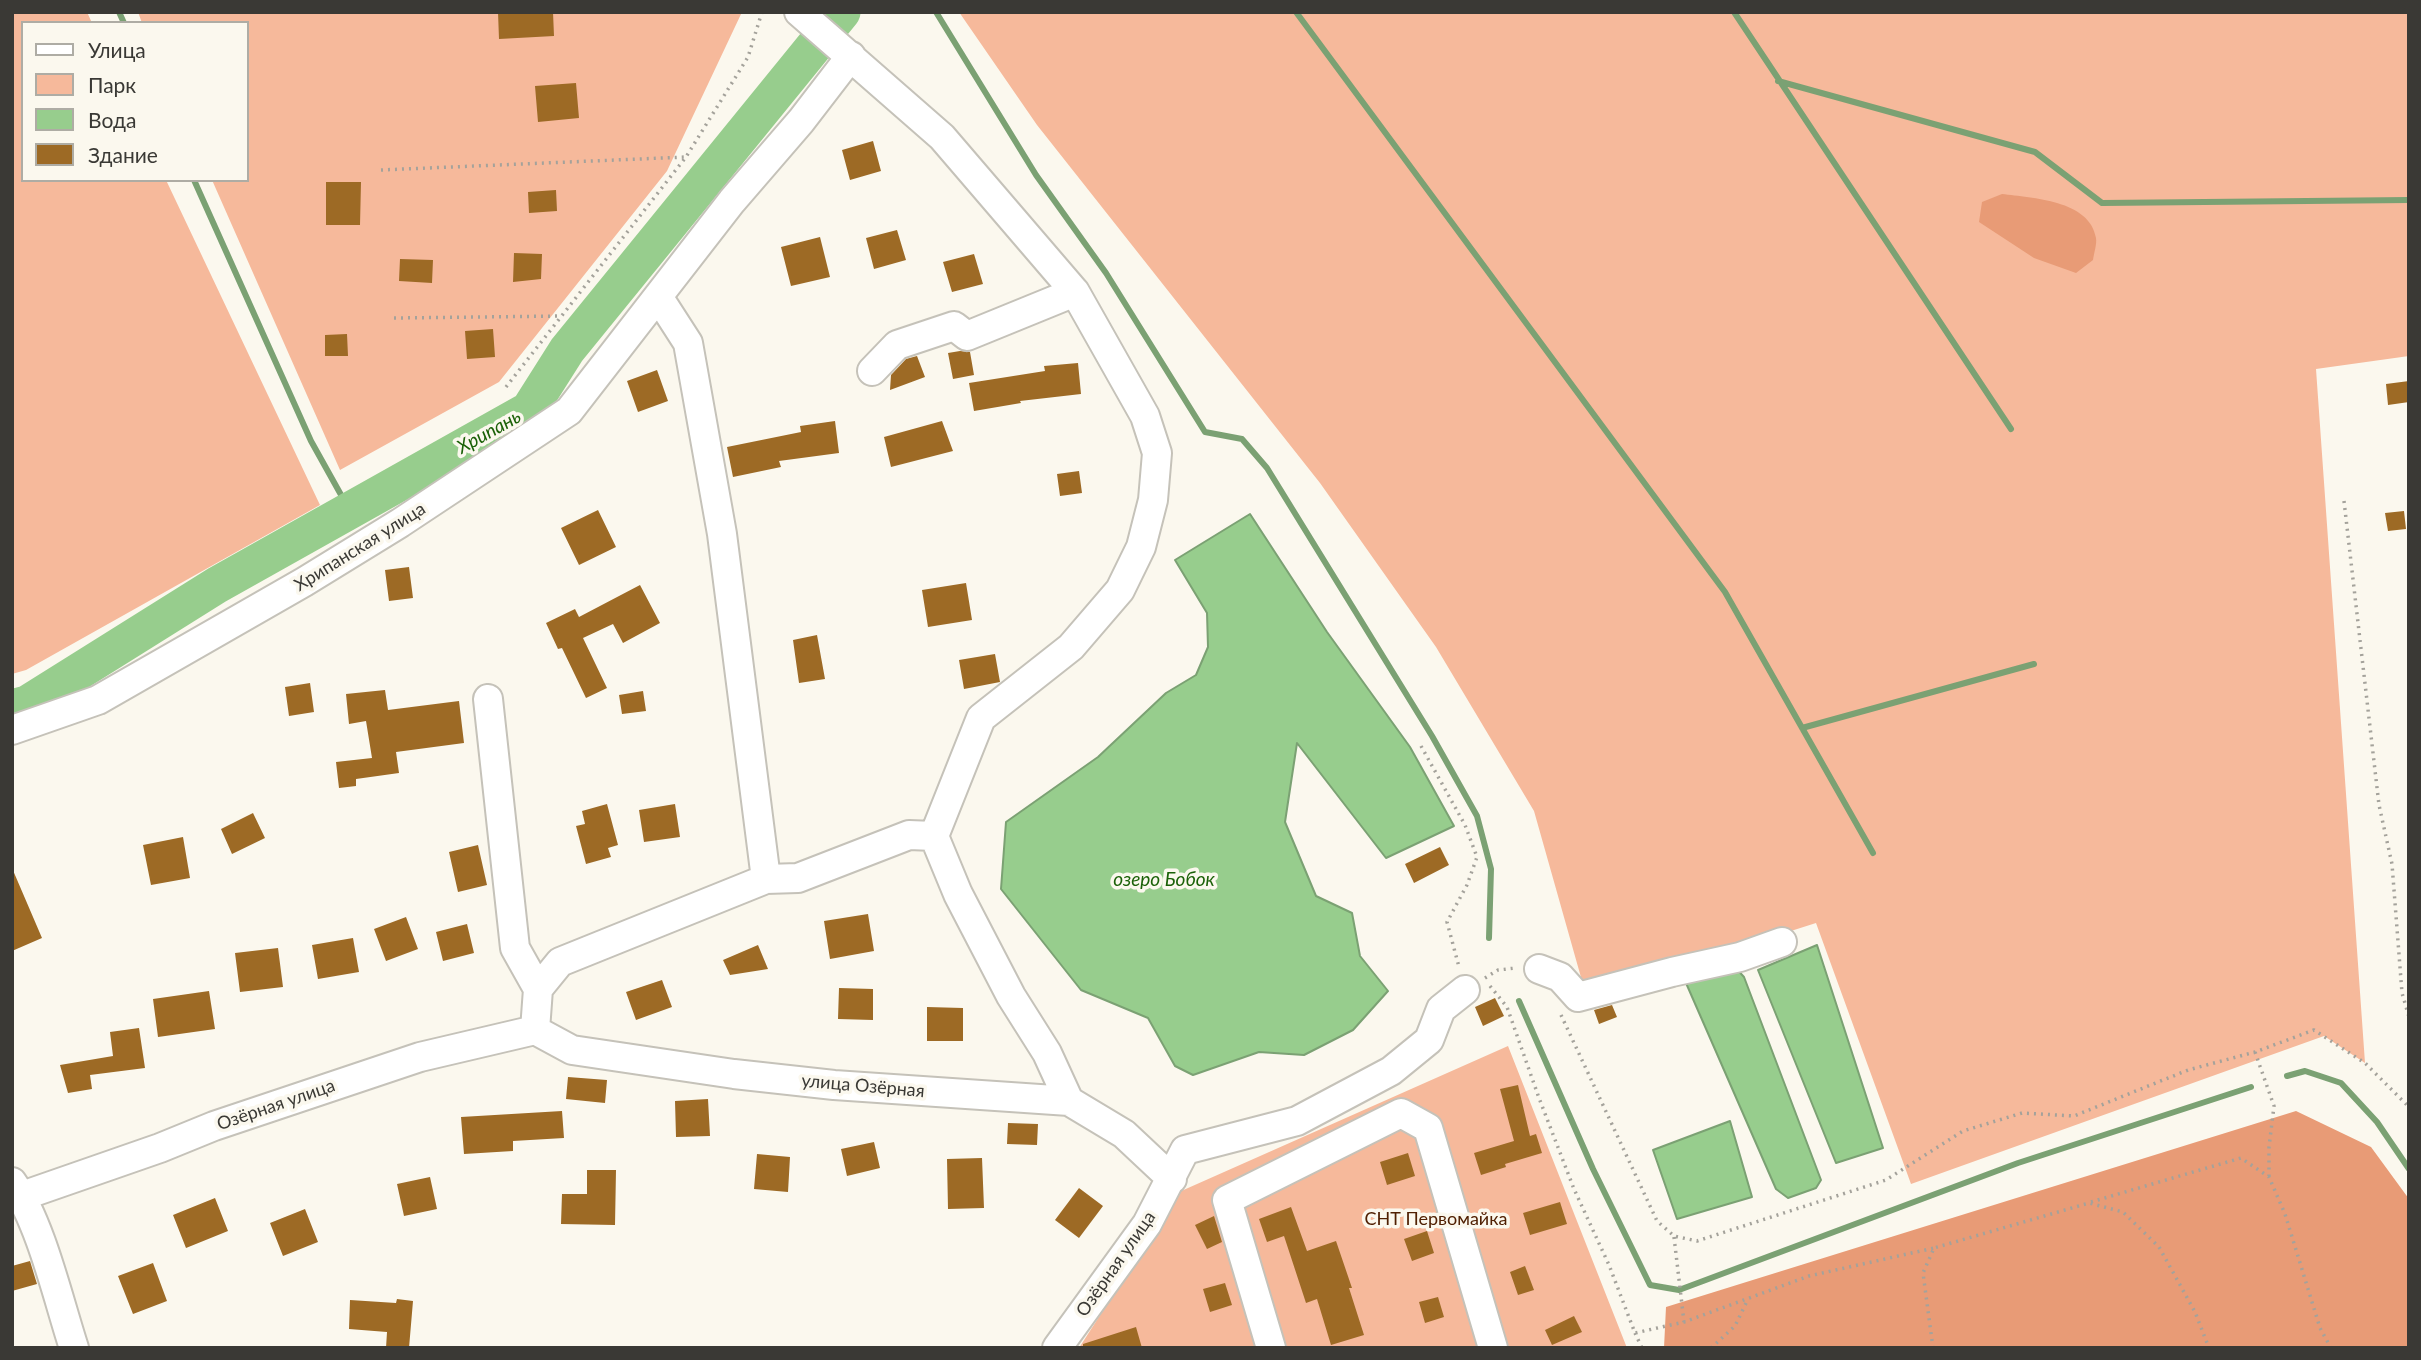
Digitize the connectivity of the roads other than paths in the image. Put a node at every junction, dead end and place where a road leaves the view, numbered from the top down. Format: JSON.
{"nodes":[{"id":1,"x":799,"y":12,"type":"edge"},
{"id":2,"x":843,"y":50,"type":"junction"},
{"id":3,"x":1075,"y":292,"type":"junction"},
{"id":4,"x":659,"y":298,"type":"junction"},
{"id":5,"x":872,"y":371,"type":"dead end"},
{"id":6,"x":488,"y":699,"type":"dead end"},
{"id":7,"x":12,"y":730,"type":"edge"},
{"id":8,"x":934,"y":836,"type":"junction"},
{"id":9,"x":766,"y":879,"type":"junction"},
{"id":10,"x":1782,"y":942,"type":"dead end"},
{"id":11,"x":1539,"y":969,"type":"road end"},
{"id":12,"x":1475,"y":984,"type":"road end"},
{"id":13,"x":538,"y":989,"type":"junction"},
{"id":14,"x":535,"y":1030,"type":"junction"},
{"id":15,"x":1069,"y":1101,"type":"junction"},
{"id":16,"x":1172,"y":1179,"type":"junction"},
{"id":17,"x":17,"y":1189,"type":"edge"},
{"id":18,"x":74,"y":1348,"type":"edge"},
{"id":19,"x":1057,"y":1348,"type":"edge"},
{"id":20,"x":1272,"y":1348,"type":"edge"},
{"id":21,"x":1493,"y":1348,"type":"edge"}],
"edges":[{"from":1,"to":2,"type":"street"},
{"from":2,"to":3,"type":"street"},
{"from":2,"to":4,"type":"street","name":"Хрипанская улица"},
{"from":3,"to":5,"type":"street"},
{"from":3,"to":8,"type":"street"},
{"from":4,"to":7,"type":"street","name":"Хрипанская улица"},
{"from":4,"to":9,"type":"street"},
{"from":6,"to":13,"type":"street"},
{"from":8,"to":9,"type":"street"},
{"from":8,"to":15,"type":"street"},
{"from":9,"to":13,"type":"street"},
{"from":10,"to":11,"type":"street"},
{"from":12,"to":16,"type":"street","name":"Озёрная улица"},
{"from":13,"to":14,"type":"street"},
{"from":14,"to":15,"type":"street","name":"улица Озёрная"},
{"from":14,"to":17,"type":"street","name":"Озёрная улица"},
{"from":15,"to":16,"type":"street","name":"улица Озёрная"},
{"from":16,"to":19,"type":"street","name":"Озёрная улица"},
{"from":17,"to":18,"type":"street"},
{"from":20,"to":21,"type":"street"}]}
